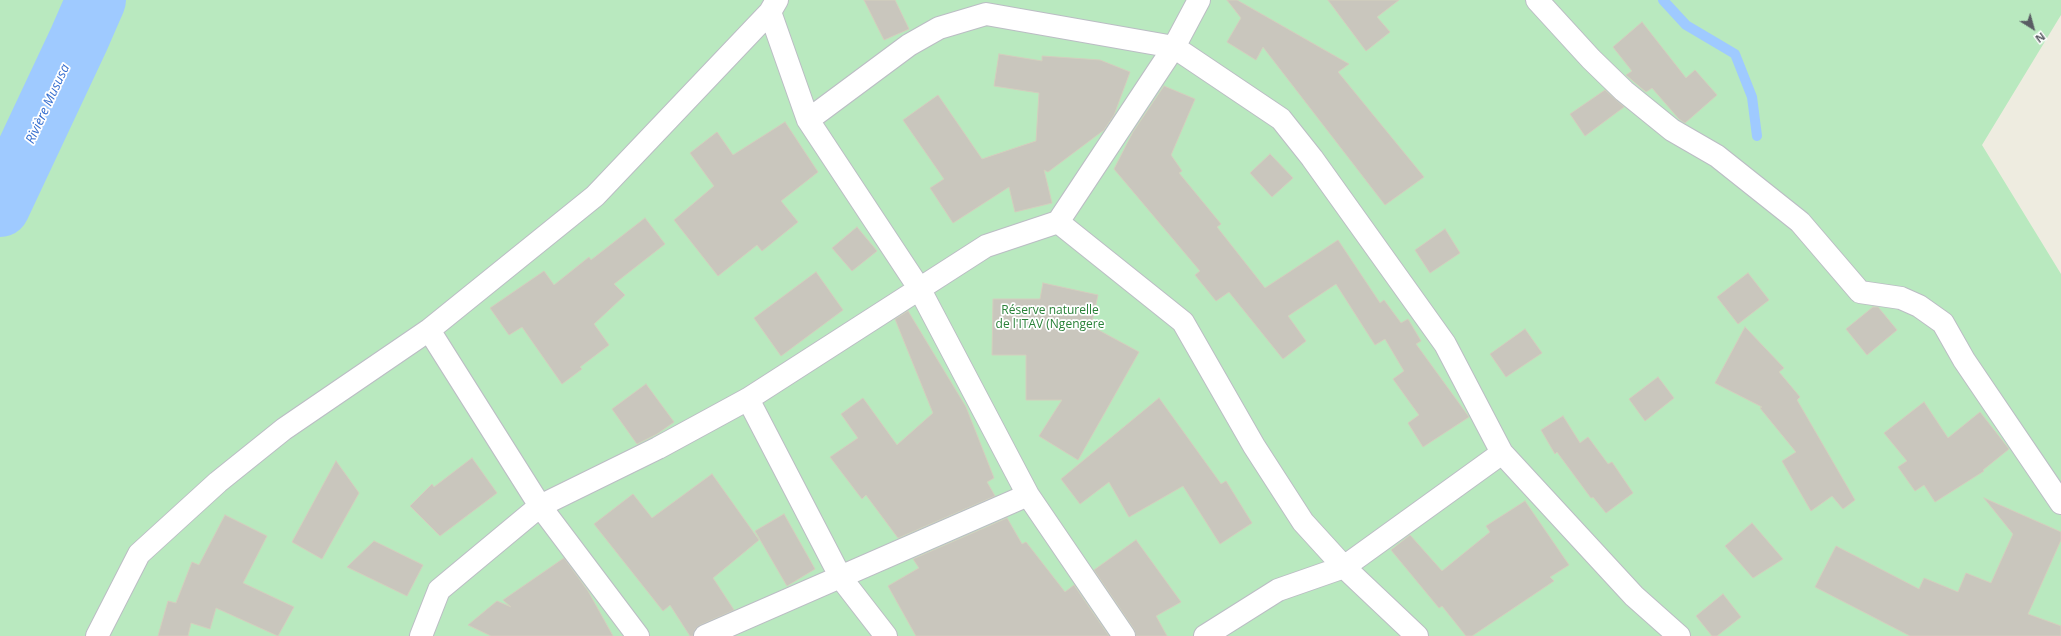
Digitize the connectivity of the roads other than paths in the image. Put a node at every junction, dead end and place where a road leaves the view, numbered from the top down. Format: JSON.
{"nodes":[{"id":1,"x":1199,"y":0,"type":"edge"},
{"id":2,"x":1537,"y":0,"type":"edge"},
{"id":3,"x":774,"y":6,"type":"edge"},
{"id":4,"x":1174,"y":47,"type":"junction"},
{"id":5,"x":808,"y":120,"type":"junction"},
{"id":6,"x":1058,"y":222,"type":"junction"},
{"id":7,"x":919,"y":288,"type":"junction"},
{"id":8,"x":429,"y":330,"type":"junction"},
{"id":9,"x":748,"y":399,"type":"junction"},
{"id":10,"x":1502,"y":452,"type":"junction"},
{"id":11,"x":1028,"y":495,"type":"junction"},
{"id":12,"x":2061,"y":502,"type":"edge"},
{"id":13,"x":540,"y":506,"type":"junction"},
{"id":14,"x":1344,"y":567,"type":"junction"},
{"id":15,"x":841,"y":578,"type":"junction"},
{"id":16,"x":97,"y":636,"type":"edge"},
{"id":17,"x":421,"y":636,"type":"edge"},
{"id":18,"x":638,"y":636,"type":"edge"},
{"id":19,"x":704,"y":636,"type":"edge"},
{"id":20,"x":886,"y":636,"type":"edge"},
{"id":21,"x":1124,"y":636,"type":"edge"},
{"id":22,"x":1205,"y":636,"type":"edge"},
{"id":23,"x":1418,"y":636,"type":"edge"},
{"id":24,"x":1679,"y":636,"type":"edge"}],
"edges":[{"from":1,"to":4,"type":"street"},
{"from":2,"to":12,"type":"street"},
{"from":3,"to":5,"type":"street"},
{"from":3,"to":8,"type":"street"},
{"from":4,"to":5,"type":"street"},
{"from":4,"to":6,"type":"street"},
{"from":4,"to":10,"type":"street"},
{"from":5,"to":7,"type":"street"},
{"from":6,"to":7,"type":"street"},
{"from":6,"to":14,"type":"street"},
{"from":7,"to":9,"type":"street"},
{"from":7,"to":11,"type":"street"},
{"from":8,"to":13,"type":"street"},
{"from":8,"to":16,"type":"street"},
{"from":9,"to":13,"type":"street"},
{"from":9,"to":15,"type":"street"},
{"from":10,"to":14,"type":"street"},
{"from":10,"to":24,"type":"street"},
{"from":11,"to":15,"type":"street"},
{"from":11,"to":21,"type":"street"},
{"from":13,"to":17,"type":"street"},
{"from":13,"to":18,"type":"street"},
{"from":14,"to":22,"type":"street"},
{"from":14,"to":23,"type":"street"},
{"from":15,"to":19,"type":"street"},
{"from":15,"to":20,"type":"street"}]}
